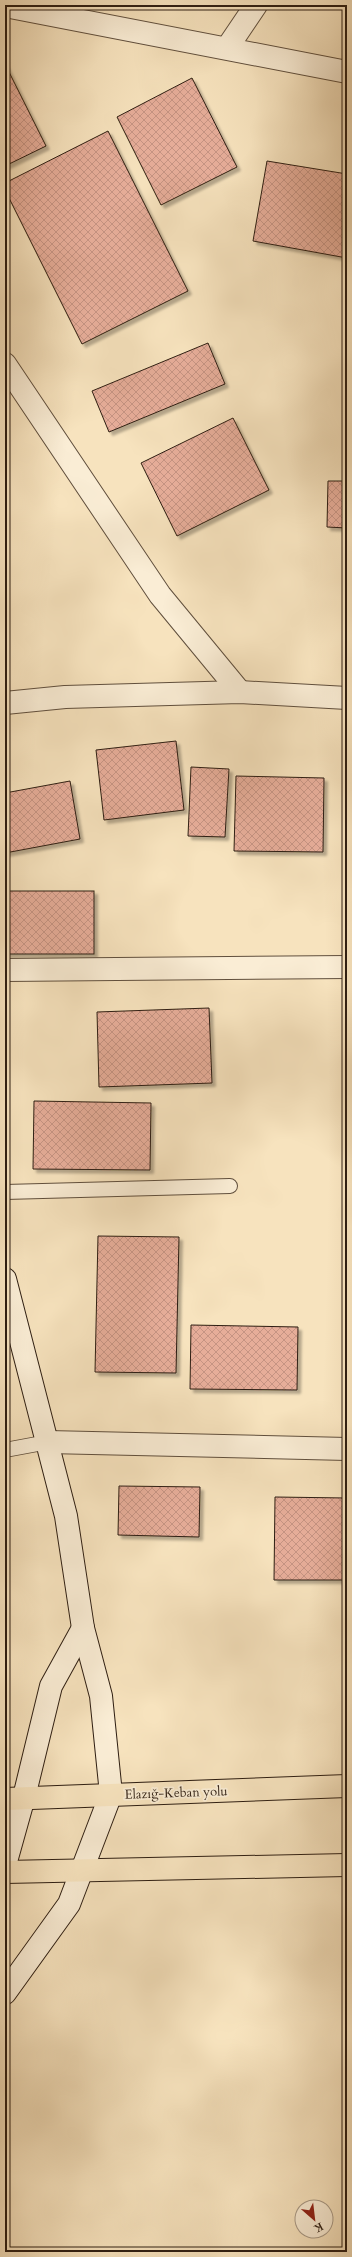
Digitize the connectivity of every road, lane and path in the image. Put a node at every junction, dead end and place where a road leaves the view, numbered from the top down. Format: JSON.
{"nodes":[{"id":1,"x":256,"y":5,"type":"edge"},
{"id":2,"x":5,"y":6,"type":"edge"},
{"id":3,"x":227,"y":48,"type":"junction"},
{"id":4,"x":347,"y":72,"type":"edge"},
{"id":5,"x":5,"y":364,"type":"edge"},
{"id":6,"x":240,"y":692,"type":"junction"},
{"id":7,"x":347,"y":698,"type":"edge"},
{"id":8,"x":5,"y":703,"type":"edge"},
{"id":9,"x":347,"y":967,"type":"edge"},
{"id":10,"x":5,"y":970,"type":"edge"},
{"id":11,"x":230,"y":1186,"type":"dead end"},
{"id":12,"x":5,"y":1192,"type":"edge"},
{"id":13,"x":5,"y":1279,"type":"edge"},
{"id":14,"x":48,"y":1442,"type":"junction"},
{"id":15,"x":347,"y":1449,"type":"edge"},
{"id":16,"x":5,"y":1450,"type":"edge"},
{"id":17,"x":83,"y":1628,"type":"junction"},
{"id":18,"x":347,"y":1786,"type":"edge"},
{"id":19,"x":111,"y":1794,"type":"junction"},
{"id":20,"x":15,"y":1798,"type":"edge"},
{"id":21,"x":5,"y":1865,"type":"edge"},
{"id":22,"x":347,"y":1865,"type":"edge"},
{"id":23,"x":82,"y":1870,"type":"junction"},
{"id":24,"x":5,"y":1872,"type":"edge"},
{"id":25,"x":5,"y":1993,"type":"edge"}],
"edges":[{"from":1,"to":3,"type":"street"},
{"from":2,"to":3,"type":"street"},
{"from":3,"to":4,"type":"street"},
{"from":5,"to":6,"type":"street"},
{"from":6,"to":7,"type":"street"},
{"from":6,"to":8,"type":"street"},
{"from":9,"to":10,"type":"street"},
{"from":11,"to":12,"type":"lane"},
{"from":13,"to":14,"type":"street"},
{"from":14,"to":15,"type":"street"},
{"from":14,"to":16,"type":"lane"},
{"from":14,"to":17,"type":"street"},
{"from":17,"to":19,"type":"street"},
{"from":17,"to":20,"type":"street"},
{"from":18,"to":19,"type":"highway","name":"Elazığ-Keban yolu"},
{"from":19,"to":20,"type":"highway","name":"Elazığ-Keban yolu"},
{"from":19,"to":23,"type":"street"},
{"from":20,"to":21,"type":"street"},
{"from":22,"to":23,"type":"highway"},
{"from":23,"to":24,"type":"highway"},
{"from":23,"to":25,"type":"street"}]}
